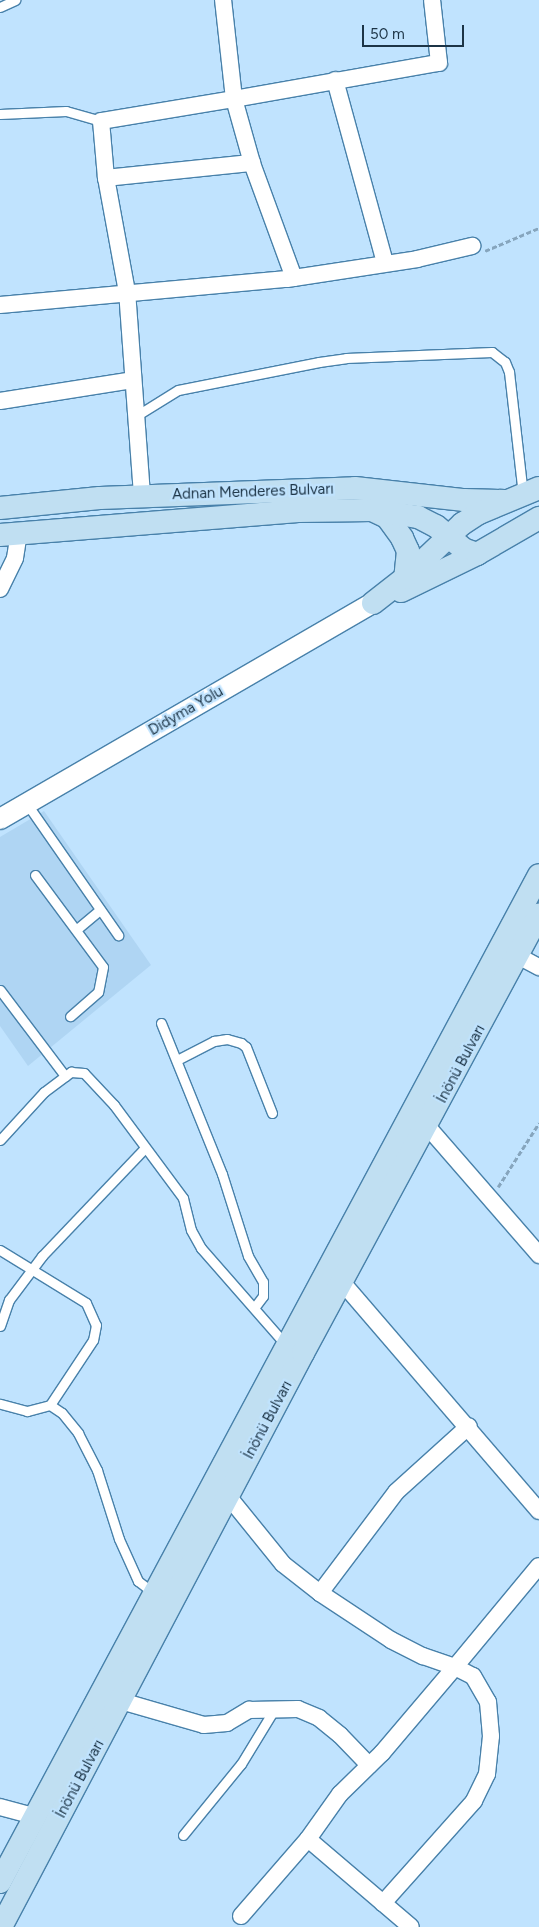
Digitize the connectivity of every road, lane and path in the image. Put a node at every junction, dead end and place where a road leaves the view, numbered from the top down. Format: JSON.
{"nodes":[{"id":1,"x":15,"y":0,"type":"edge"},
{"id":2,"x":223,"y":0,"type":"edge"},
{"id":3,"x":432,"y":0,"type":"edge"},
{"id":4,"x":0,"y":7,"type":"edge"},
{"id":5,"x":334,"y":80,"type":"junction"},
{"id":6,"x":234,"y":99,"type":"junction"},
{"id":7,"x":0,"y":114,"type":"edge"},
{"id":8,"x":101,"y":121,"type":"junction"},
{"id":9,"x":252,"y":163,"type":"junction"},
{"id":10,"x":106,"y":178,"type":"junction"},
{"id":11,"x":539,"y":228,"type":"edge"},
{"id":12,"x":477,"y":249,"type":"joint"},
{"id":13,"x":384,"y":263,"type":"junction"},
{"id":14,"x":294,"y":278,"type":"junction"},
{"id":15,"x":126,"y":292,"type":"junction"},
{"id":16,"x":0,"y":305,"type":"edge"},
{"id":17,"x":132,"y":380,"type":"junction"},
{"id":18,"x":0,"y":402,"type":"edge"},
{"id":19,"x":136,"y":416,"type":"junction"},
{"id":20,"x":522,"y":494,"type":"edge"},
{"id":21,"x":142,"y":495,"type":"junction"},
{"id":22,"x":0,"y":508,"type":"edge"},
{"id":23,"x":372,"y":510,"type":"junction"},
{"id":24,"x":539,"y":518,"type":"edge"},
{"id":25,"x":517,"y":531,"type":"junction"},
{"id":26,"x":10,"y":534,"type":"edge"},
{"id":27,"x":448,"y":537,"type":"junction"},
{"id":28,"x":477,"y":554,"type":"junction"},
{"id":29,"x":405,"y":578,"type":"junction"},
{"id":30,"x":0,"y":589,"type":"edge"},
{"id":31,"x":373,"y":603,"type":"junction"},
{"id":32,"x":27,"y":804,"type":"junction"},
{"id":33,"x":0,"y":819,"type":"edge"},
{"id":34,"x":35,"y":875,"type":"dead end"},
{"id":35,"x":539,"y":875,"type":"edge"},
{"id":36,"x":100,"y":910,"type":"junction"},
{"id":37,"x":539,"y":915,"type":"edge"},
{"id":38,"x":77,"y":929,"type":"junction"},
{"id":39,"x":118,"y":935,"type":"dead end"},
{"id":40,"x":518,"y":956,"type":"junction"},
{"id":41,"x":539,"y":967,"type":"edge"},
{"id":42,"x":0,"y":990,"type":"edge"},
{"id":43,"x":70,"y":1016,"type":"dead end"},
{"id":44,"x":161,"y":1023,"type":"dead end"},
{"id":45,"x":177,"y":1060,"type":"junction"},
{"id":46,"x":65,"y":1076,"type":"junction"},
{"id":47,"x":272,"y":1113,"type":"dead end"},
{"id":48,"x":539,"y":1123,"type":"edge"},
{"id":49,"x":427,"y":1126,"type":"junction"},
{"id":50,"x":0,"y":1140,"type":"edge"},
{"id":51,"x":144,"y":1149,"type":"junction"},
{"id":52,"x":490,"y":1200,"type":"junction"},
{"id":53,"x":0,"y":1250,"type":"edge"},
{"id":54,"x":539,"y":1255,"type":"edge"},
{"id":55,"x":31,"y":1270,"type":"junction"},
{"id":56,"x":342,"y":1282,"type":"junction"},
{"id":57,"x":254,"y":1308,"type":"junction"},
{"id":58,"x":0,"y":1326,"type":"edge"},
{"id":59,"x":288,"y":1347,"type":"junction"},
{"id":60,"x":0,"y":1404,"type":"edge"},
{"id":61,"x":50,"y":1405,"type":"junction"},
{"id":62,"x":469,"y":1426,"type":"junction"},
{"id":63,"x":228,"y":1496,"type":"junction"},
{"id":64,"x":539,"y":1511,"type":"edge"},
{"id":65,"x":539,"y":1566,"type":"edge"},
{"id":66,"x":320,"y":1592,"type":"junction"},
{"id":67,"x":155,"y":1593,"type":"junction"},
{"id":68,"x":455,"y":1667,"type":"junction"},
{"id":69,"x":121,"y":1701,"type":"junction"},
{"id":70,"x":275,"y":1708,"type":"junction"},
{"id":71,"x":369,"y":1765,"type":"junction"},
{"id":72,"x":0,"y":1807,"type":"edge"},
{"id":73,"x":34,"y":1816,"type":"junction"},
{"id":74,"x":55,"y":1827,"type":"junction"},
{"id":75,"x":183,"y":1835,"type":"dead end"},
{"id":76,"x":308,"y":1839,"type":"junction"},
{"id":77,"x":0,"y":1882,"type":"edge"},
{"id":78,"x":383,"y":1903,"type":"junction"},
{"id":79,"x":241,"y":1916,"type":"dead end"},
{"id":80,"x":1,"y":1927,"type":"edge"},
{"id":81,"x":411,"y":1927,"type":"edge"}],
"edges":[{"from":1,"to":4,"type":"lane"},
{"from":2,"to":6,"type":"street"},
{"from":3,"to":5,"type":"street"},
{"from":5,"to":6,"type":"street"},
{"from":5,"to":13,"type":"street"},
{"from":6,"to":8,"type":"street"},
{"from":6,"to":9,"type":"street"},
{"from":7,"to":8,"type":"lane"},
{"from":8,"to":10,"type":"street"},
{"from":9,"to":10,"type":"street"},
{"from":9,"to":14,"type":"street"},
{"from":10,"to":15,"type":"street"},
{"from":11,"to":12,"type":"path"},
{"from":12,"to":13,"type":"street"},
{"from":13,"to":14,"type":"street"},
{"from":14,"to":15,"type":"street"},
{"from":15,"to":16,"type":"street"},
{"from":15,"to":17,"type":"street"},
{"from":17,"to":18,"type":"street"},
{"from":17,"to":19,"type":"street"},
{"from":19,"to":20,"type":"lane"},
{"from":19,"to":21,"type":"street"},
{"from":20,"to":21,"type":"main road","name":"Adnan Menderes Bulvarı"},
{"from":20,"to":25,"type":"main road"},
{"from":20,"to":27,"type":"main road"},
{"from":21,"to":22,"type":"main road","name":"Adnan Menderes Bulvarı"},
{"from":23,"to":26,"type":"main road","name":"Adnan Menderes Bulvarı"},
{"from":23,"to":27,"type":"main road","name":"Adnan Menderes Bulvarı"},
{"from":23,"to":29,"type":"main road"},
{"from":24,"to":25,"type":"main road"},
{"from":25,"to":28,"type":"main road"},
{"from":26,"to":30,"type":"street"},
{"from":27,"to":28,"type":"main road","name":"Adnan Menderes Bulvarı"},
{"from":27,"to":29,"type":"main road"},
{"from":28,"to":31,"type":"main road"},
{"from":29,"to":31,"type":"main road"},
{"from":31,"to":32,"type":"street","name":"Didyma Yolu"},
{"from":32,"to":33,"type":"street","name":"Didyma Yolu"},
{"from":32,"to":36,"type":"lane"},
{"from":34,"to":38,"type":"lane"},
{"from":35,"to":59,"type":"main road","name":"İnönü Bulvarı"},
{"from":36,"to":38,"type":"lane"},
{"from":36,"to":39,"type":"lane"},
{"from":37,"to":40,"type":"main road","name":"İnönü Bulvarı"},
{"from":38,"to":43,"type":"lane"},
{"from":40,"to":41,"type":"street"},
{"from":40,"to":49,"type":"main road","name":"İnönü Bulvarı"},
{"from":42,"to":46,"type":"lane"},
{"from":44,"to":45,"type":"lane"},
{"from":45,"to":47,"type":"lane"},
{"from":45,"to":57,"type":"lane"},
{"from":46,"to":50,"type":"lane"},
{"from":46,"to":51,"type":"lane"},
{"from":48,"to":52,"type":"path"},
{"from":49,"to":52,"type":"street"},
{"from":49,"to":56,"type":"main road","name":"İnönü Bulvarı"},
{"from":51,"to":55,"type":"lane"},
{"from":51,"to":57,"type":"lane"},
{"from":52,"to":54,"type":"street"},
{"from":53,"to":55,"type":"lane"},
{"from":55,"to":58,"type":"lane"},
{"from":55,"to":61,"type":"lane"},
{"from":56,"to":62,"type":"street"},
{"from":56,"to":63,"type":"main road","name":"İnönü Bulvarı"},
{"from":57,"to":59,"type":"lane"},
{"from":59,"to":67,"type":"main road","name":"İnönü Bulvarı"},
{"from":60,"to":61,"type":"lane"},
{"from":61,"to":67,"type":"lane"},
{"from":62,"to":64,"type":"street"},
{"from":62,"to":66,"type":"street"},
{"from":63,"to":66,"type":"street"},
{"from":63,"to":69,"type":"main road","name":"İnönü Bulvarı"},
{"from":65,"to":68,"type":"street"},
{"from":66,"to":68,"type":"street"},
{"from":67,"to":73,"type":"main road","name":"İnönü Bulvarı"},
{"from":68,"to":71,"type":"street"},
{"from":68,"to":78,"type":"street"},
{"from":69,"to":70,"type":"street"},
{"from":69,"to":74,"type":"main road","name":"İnönü Bulvarı"},
{"from":70,"to":71,"type":"street"},
{"from":70,"to":75,"type":"lane"},
{"from":71,"to":76,"type":"street"},
{"from":72,"to":73,"type":"street"},
{"from":73,"to":74,"type":"main road"},
{"from":73,"to":77,"type":"main road","name":"İnönü Bulvarı"},
{"from":74,"to":80,"type":"main road","name":"İnönü Bulvarı"},
{"from":76,"to":78,"type":"street"},
{"from":76,"to":79,"type":"street"},
{"from":78,"to":81,"type":"street"}]}
